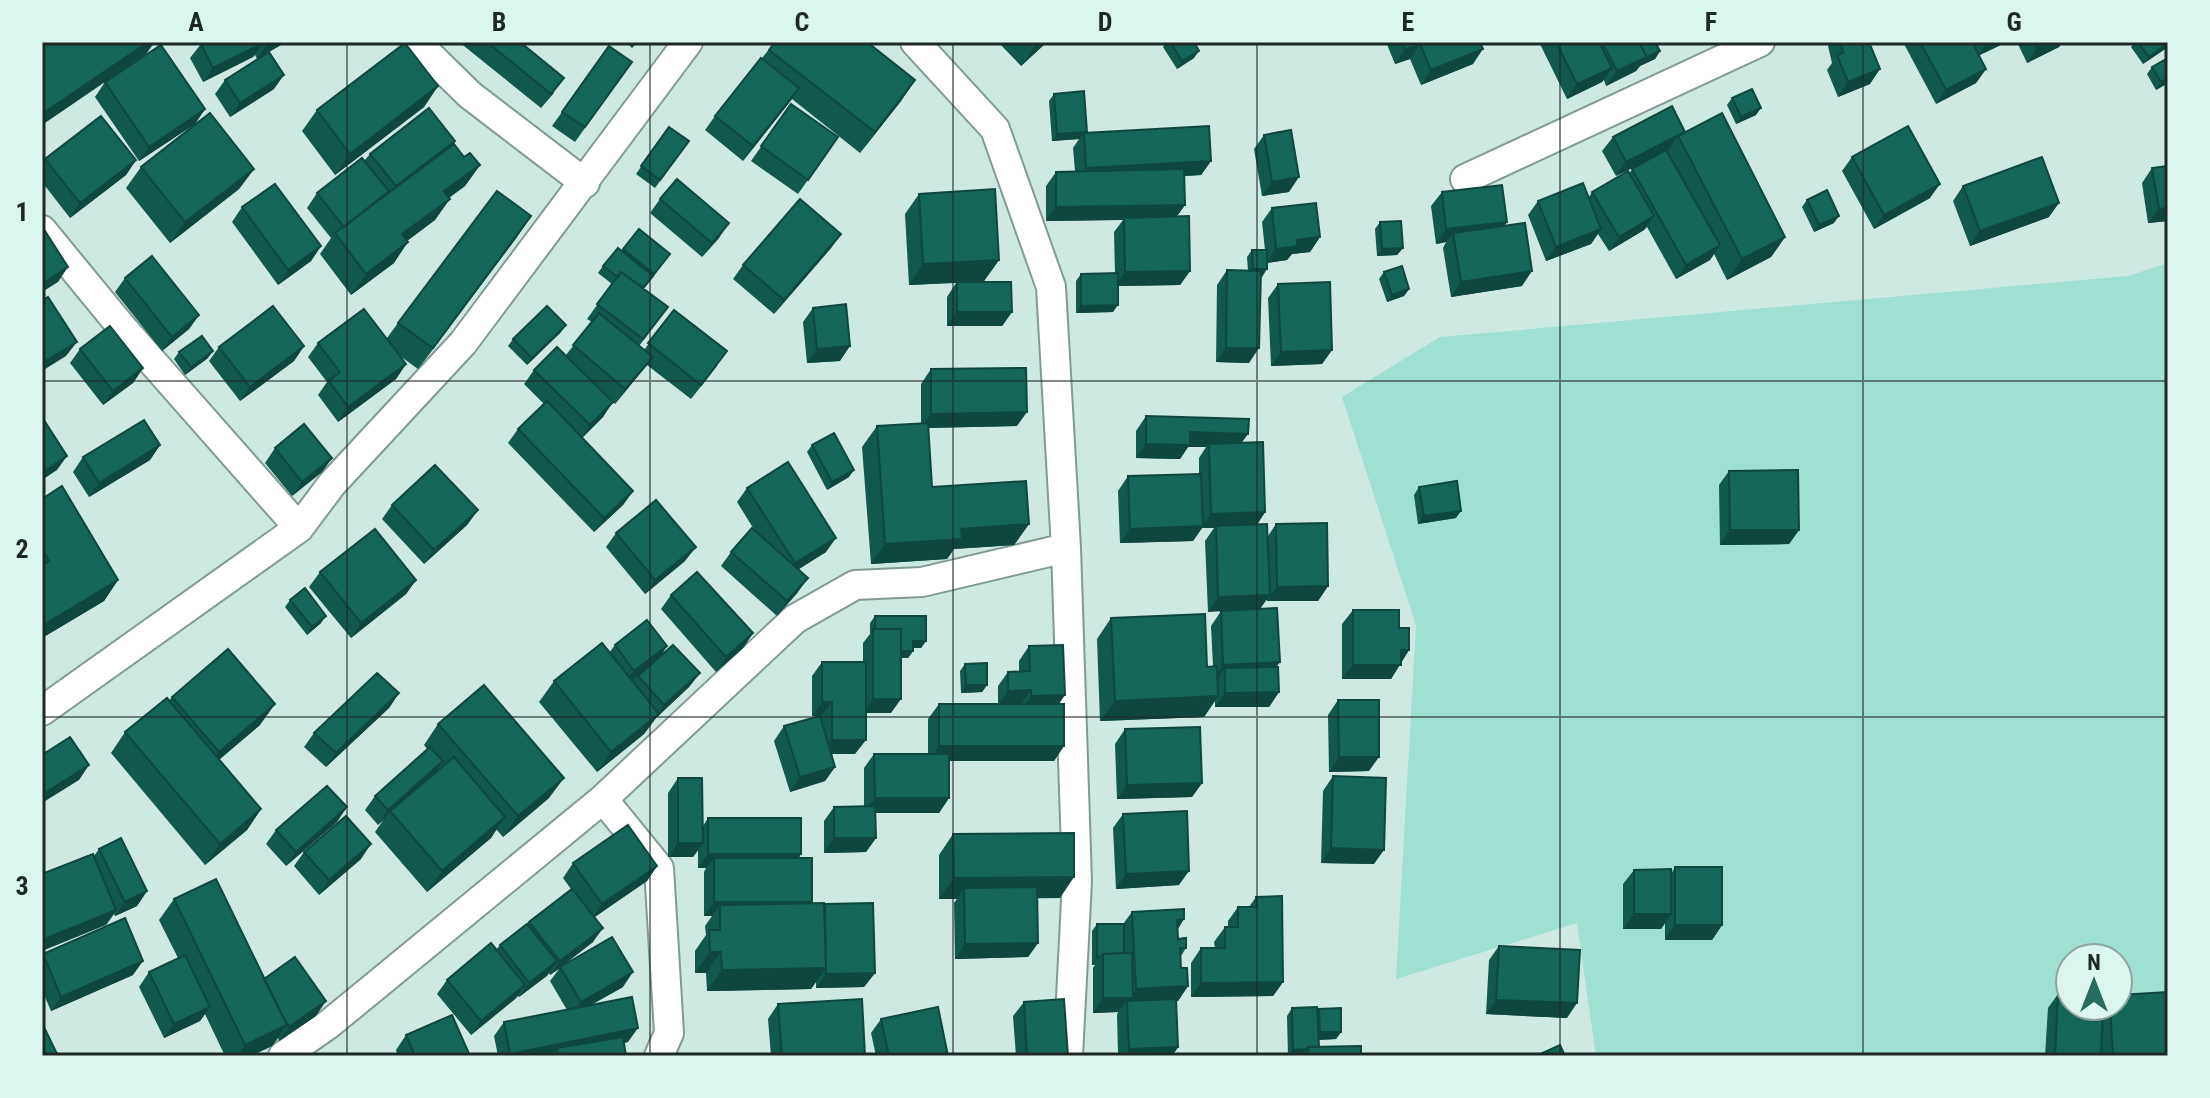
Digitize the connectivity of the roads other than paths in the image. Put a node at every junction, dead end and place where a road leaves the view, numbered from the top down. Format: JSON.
{"nodes":[{"id":1,"x":416,"y":42,"type":"edge"},
{"id":2,"x":688,"y":42,"type":"edge"},
{"id":3,"x":915,"y":42,"type":"edge"},
{"id":4,"x":1760,"y":42,"type":"edge"},
{"id":5,"x":1465,"y":179,"type":"dead end"},
{"id":6,"x":585,"y":183,"type":"junction"},
{"id":7,"x":42,"y":230,"type":"edge"},
{"id":8,"x":299,"y":528,"type":"junction"},
{"id":9,"x":1066,"y":548,"type":"junction"},
{"id":10,"x":42,"y":711,"type":"edge"},
{"id":11,"x":603,"y":799,"type":"junction"},
{"id":12,"x":283,"y":1056,"type":"edge"},
{"id":13,"x":659,"y":1056,"type":"edge"},
{"id":14,"x":1068,"y":1056,"type":"edge"}],
"edges":[{"from":1,"to":6,"type":"street"},
{"from":2,"to":6,"type":"street"},
{"from":3,"to":9,"type":"street"},
{"from":4,"to":5,"type":"street"},
{"from":6,"to":8,"type":"street"},
{"from":7,"to":8,"type":"street"},
{"from":8,"to":10,"type":"street"},
{"from":9,"to":11,"type":"street"},
{"from":9,"to":14,"type":"street"},
{"from":11,"to":12,"type":"street"},
{"from":11,"to":13,"type":"street"}]}
